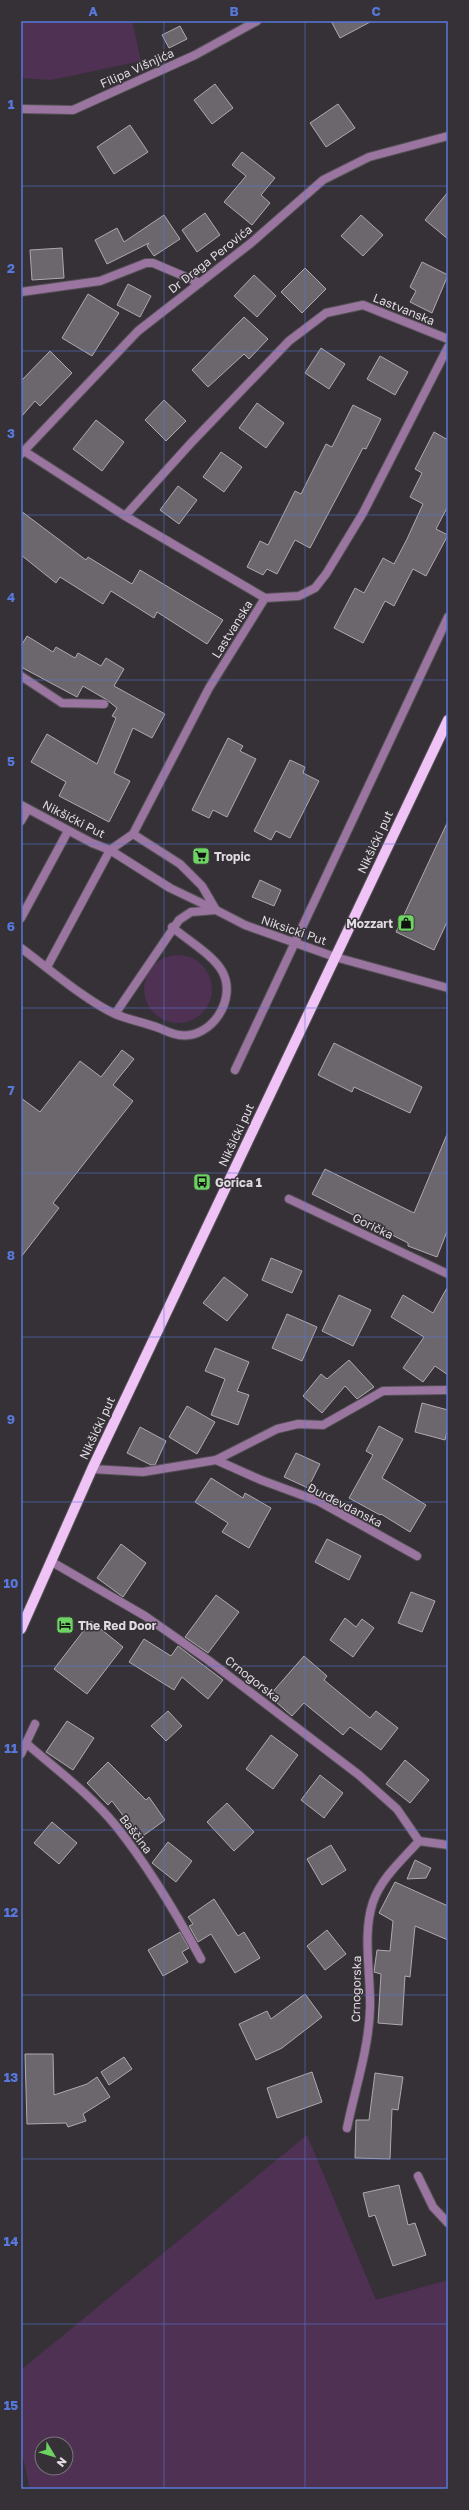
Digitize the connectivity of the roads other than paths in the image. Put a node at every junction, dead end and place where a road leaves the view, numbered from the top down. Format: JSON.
{"nodes":[{"id":1,"x":256,"y":21,"type":"edge"},
{"id":2,"x":21,"y":109,"type":"edge"},
{"id":3,"x":448,"y":136,"type":"edge"},
{"id":4,"x":200,"y":283,"type":"junction"},
{"id":5,"x":21,"y":292,"type":"edge"},
{"id":6,"x":448,"y":339,"type":"edge"},
{"id":7,"x":448,"y":347,"type":"edge"},
{"id":8,"x":23,"y":453,"type":"edge"},
{"id":9,"x":125,"y":516,"type":"junction"},
{"id":10,"x":265,"y":598,"type":"junction"},
{"id":11,"x":448,"y":617,"type":"edge"},
{"id":12,"x":21,"y":676,"type":"edge"},
{"id":13,"x":104,"y":704,"type":"dead end"},
{"id":14,"x":448,"y":720,"type":"edge"},
{"id":15,"x":24,"y":807,"type":"edge"},
{"id":16,"x":21,"y":821,"type":"edge"},
{"id":17,"x":68,"y":831,"type":"junction"},
{"id":18,"x":133,"y":834,"type":"junction"},
{"id":19,"x":110,"y":850,"type":"junction"},
{"id":20,"x":216,"y":910,"type":"junction"},
{"id":21,"x":21,"y":918,"type":"edge"},
{"id":22,"x":172,"y":927,"type":"junction"},
{"id":23,"x":294,"y":942,"type":"junction"},
{"id":24,"x":21,"y":948,"type":"edge"},
{"id":25,"x":336,"y":957,"type":"junction"},
{"id":26,"x":47,"y":967,"type":"junction"},
{"id":27,"x":448,"y":988,"type":"edge"},
{"id":28,"x":115,"y":1014,"type":"junction"},
{"id":29,"x":235,"y":1070,"type":"dead end"},
{"id":30,"x":289,"y":1199,"type":"dead end"},
{"id":31,"x":448,"y":1274,"type":"edge"},
{"id":32,"x":448,"y":1390,"type":"edge"},
{"id":33,"x":216,"y":1460,"type":"junction"},
{"id":34,"x":92,"y":1469,"type":"junction"},
{"id":35,"x":417,"y":1556,"type":"dead end"},
{"id":36,"x":52,"y":1562,"type":"junction"},
{"id":37,"x":21,"y":1629,"type":"edge"},
{"id":38,"x":35,"y":1724,"type":"dead end"},
{"id":39,"x":27,"y":1744,"type":"junction"},
{"id":40,"x":21,"y":1754,"type":"edge"},
{"id":41,"x":419,"y":1841,"type":"junction"},
{"id":42,"x":448,"y":1845,"type":"edge"},
{"id":43,"x":201,"y":1959,"type":"dead end"},
{"id":44,"x":347,"y":2128,"type":"dead end"},
{"id":45,"x":418,"y":2176,"type":"dead end"},
{"id":46,"x":448,"y":2223,"type":"edge"}],
"edges":[{"from":1,"to":2,"type":"street","name":"Filipa Višnjića"},
{"from":3,"to":4,"type":"street","name":"Dr Draga Perovića"},
{"from":4,"to":5,"type":"street"},
{"from":4,"to":8,"type":"street","name":"Dr Draga Perovića"},
{"from":6,"to":9,"type":"street","name":"Lastvanska"},
{"from":7,"to":10,"type":"street","name":"Lastvanska"},
{"from":8,"to":9,"type":"street"},
{"from":9,"to":10,"type":"street"},
{"from":10,"to":18,"type":"street","name":"Lastvanska"},
{"from":11,"to":23,"type":"street"},
{"from":12,"to":13,"type":"street"},
{"from":14,"to":25,"type":"main road","name":"Nikšićki put"},
{"from":15,"to":16,"type":"street"},
{"from":15,"to":17,"type":"street","name":"Nikšićki Put"},
{"from":17,"to":19,"type":"street","name":"Nikšićki Put"},
{"from":17,"to":21,"type":"street"},
{"from":18,"to":19,"type":"street","name":"Nikšićki Put"},
{"from":18,"to":20,"type":"street"},
{"from":19,"to":20,"type":"street"},
{"from":19,"to":26,"type":"street"},
{"from":20,"to":22,"type":"street"},
{"from":20,"to":23,"type":"street","name":"Niksicki Put"},
{"from":22,"to":28,"type":"street"},
{"from":22,"to":28,"type":"street"},
{"from":23,"to":25,"type":"street","name":"Niksicki Put"},
{"from":23,"to":29,"type":"street"},
{"from":24,"to":26,"type":"street"},
{"from":25,"to":27,"type":"street"},
{"from":25,"to":34,"type":"main road","name":"Nikšićki put"},
{"from":26,"to":28,"type":"street"},
{"from":30,"to":31,"type":"street","name":"Gorička"},
{"from":32,"to":33,"type":"street"},
{"from":33,"to":34,"type":"street"},
{"from":33,"to":35,"type":"street","name":"Đurđevdanska"},
{"from":34,"to":36,"type":"main road","name":"Nikšićki put"},
{"from":36,"to":37,"type":"main road","name":"Nikšićki put"},
{"from":36,"to":41,"type":"street","name":"Crnogorska"},
{"from":38,"to":39,"type":"street"},
{"from":39,"to":40,"type":"street"},
{"from":39,"to":43,"type":"street","name":"Baščina"},
{"from":41,"to":42,"type":"street"},
{"from":41,"to":44,"type":"street","name":"Crnogorska"},
{"from":45,"to":46,"type":"street"}]}
